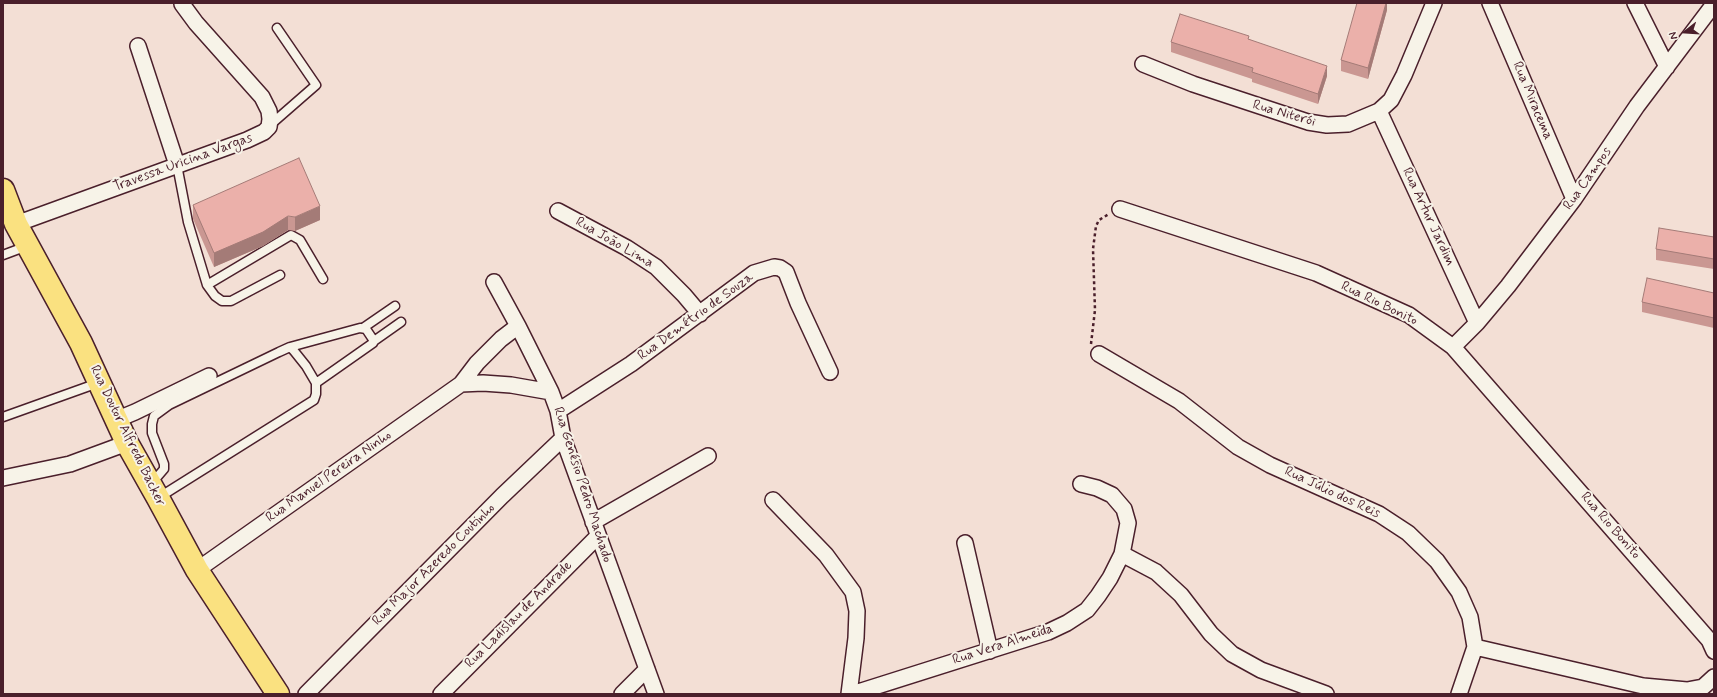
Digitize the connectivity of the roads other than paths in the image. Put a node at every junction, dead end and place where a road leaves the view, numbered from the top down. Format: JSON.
{"nodes":[{"id":1,"x":182,"y":3,"type":"edge"},
{"id":2,"x":1434,"y":3,"type":"edge"},
{"id":3,"x":1490,"y":3,"type":"edge"},
{"id":4,"x":1635,"y":3,"type":"edge"},
{"id":5,"x":1714,"y":4,"type":"edge"},
{"id":6,"x":277,"y":28,"type":"dead end"},
{"id":7,"x":138,"y":46,"type":"dead end"},
{"id":8,"x":1143,"y":64,"type":"dead end"},
{"id":9,"x":1667,"y":67,"type":"junction"},
{"id":10,"x":1379,"y":111,"type":"junction"},
{"id":11,"x":269,"y":127,"type":"junction"},
{"id":12,"x":177,"y":165,"type":"junction"},
{"id":13,"x":3,"y":190,"type":"edge"},
{"id":14,"x":1574,"y":199,"type":"junction"},
{"id":15,"x":1120,"y":209,"type":"road end"},
{"id":16,"x":558,"y":211,"type":"dead end"},
{"id":17,"x":16,"y":224,"type":"junction"},
{"id":18,"x":28,"y":246,"type":"junction"},
{"id":19,"x":3,"y":255,"type":"edge"},
{"id":20,"x":280,"y":275,"type":"dead end"},
{"id":21,"x":323,"y":279,"type":"dead end"},
{"id":22,"x":494,"y":282,"type":"dead end"},
{"id":23,"x":207,"y":285,"type":"junction"},
{"id":24,"x":395,"y":306,"type":"dead end"},
{"id":25,"x":700,"y":314,"type":"junction"},
{"id":26,"x":401,"y":322,"type":"dead end"},
{"id":27,"x":1477,"y":323,"type":"junction"},
{"id":28,"x":518,"y":326,"type":"junction"},
{"id":29,"x":363,"y":328,"type":"junction"},
{"id":30,"x":374,"y":341,"type":"junction"},
{"id":31,"x":1453,"y":346,"type":"junction"},
{"id":32,"x":290,"y":347,"type":"junction"},
{"id":33,"x":1099,"y":354,"type":"road end"},
{"id":34,"x":830,"y":372,"type":"dead end"},
{"id":35,"x":209,"y":376,"type":"dead end"},
{"id":36,"x":100,"y":382,"type":"junction"},
{"id":37,"x":316,"y":384,"type":"junction"},
{"id":38,"x":460,"y":384,"type":"junction"},
{"id":39,"x":551,"y":392,"type":"junction"},
{"id":40,"x":558,"y":411,"type":"junction"},
{"id":41,"x":3,"y":417,"type":"edge"},
{"id":42,"x":118,"y":419,"type":"junction"},
{"id":43,"x":564,"y":438,"type":"junction"},
{"id":44,"x":127,"y":443,"type":"junction"},
{"id":45,"x":708,"y":456,"type":"dead end"},
{"id":46,"x":3,"y":478,"type":"edge"},
{"id":47,"x":1081,"y":484,"type":"dead end"},
{"id":48,"x":154,"y":492,"type":"junction"},
{"id":49,"x":772,"y":500,"type":"dead end"},
{"id":50,"x":595,"y":529,"type":"junction"},
{"id":51,"x":965,"y":543,"type":"dead end"},
{"id":52,"x":1122,"y":554,"type":"junction"},
{"id":53,"x":197,"y":570,"type":"junction"},
{"id":54,"x":1475,"y":647,"type":"junction"},
{"id":55,"x":990,"y":650,"type":"junction"},
{"id":56,"x":1714,"y":651,"type":"edge"},
{"id":57,"x":646,"y":669,"type":"junction"},
{"id":58,"x":1714,"y":677,"type":"edge"},
{"id":59,"x":278,"y":694,"type":"edge"},
{"id":60,"x":306,"y":694,"type":"edge"},
{"id":61,"x":441,"y":694,"type":"edge"},
{"id":62,"x":622,"y":694,"type":"edge"},
{"id":63,"x":656,"y":694,"type":"edge"},
{"id":64,"x":849,"y":694,"type":"edge"},
{"id":65,"x":852,"y":694,"type":"edge"},
{"id":66,"x":1326,"y":694,"type":"edge"},
{"id":67,"x":1459,"y":694,"type":"edge"}],
"edges":[{"from":1,"to":11,"type":"street","name":"Travessa Uricina Vargas"},
{"from":2,"to":10,"type":"street","name":"Rua Niterói"},
{"from":3,"to":14,"type":"street","name":"Rua Miracema"},
{"from":4,"to":9,"type":"street"},
{"from":5,"to":9,"type":"street","name":"Rua Campos"},
{"from":6,"to":11,"type":"lane"},
{"from":7,"to":12,"type":"street"},
{"from":8,"to":10,"type":"street","name":"Rua Niterói"},
{"from":9,"to":14,"type":"street","name":"Rua Campos"},
{"from":10,"to":27,"type":"street","name":"Rua Artur Jardim"},
{"from":11,"to":12,"type":"street","name":"Travessa Uricina Vargas"},
{"from":12,"to":17,"type":"street","name":"Travessa Uricina Vargas"},
{"from":12,"to":23,"type":"lane"},
{"from":13,"to":17,"type":"main road","name":"Rua Doutor Alfredo Backer"},
{"from":14,"to":27,"type":"street","name":"Rua Campos"},
{"from":15,"to":31,"type":"street","name":"Rua Rio Bonito"},
{"from":16,"to":25,"type":"street","name":"Rua João Lima"},
{"from":17,"to":18,"type":"main road","name":"Rua Doutor Alfredo Backer"},
{"from":18,"to":19,"type":"lane"},
{"from":18,"to":36,"type":"main road","name":"Rua Doutor Alfredo Backer"},
{"from":20,"to":23,"type":"lane"},
{"from":21,"to":23,"type":"lane"},
{"from":22,"to":28,"type":"street","name":"Rua Genésio Pedro Machado"},
{"from":24,"to":29,"type":"lane"},
{"from":25,"to":34,"type":"street","name":"Rua Demétrio de Souza"},
{"from":25,"to":40,"type":"street","name":"Rua Demétrio de Souza"},
{"from":26,"to":30,"type":"lane"},
{"from":27,"to":31,"type":"street","name":"Rua Campos"},
{"from":28,"to":38,"type":"street","name":"Rua Manuel Pereira Ninho"},
{"from":28,"to":39,"type":"street","name":"Rua Genésio Pedro Machado"},
{"from":29,"to":30,"type":"lane"},
{"from":29,"to":32,"type":"lane"},
{"from":30,"to":37,"type":"lane"},
{"from":31,"to":56,"type":"street","name":"Rua Rio Bonito"},
{"from":32,"to":37,"type":"lane"},
{"from":32,"to":48,"type":"lane"},
{"from":33,"to":54,"type":"street","name":"Rua Júlio dos Reis"},
{"from":35,"to":42,"type":"street"},
{"from":36,"to":41,"type":"lane"},
{"from":36,"to":42,"type":"main road","name":"Rua Doutor Alfredo Backer"},
{"from":37,"to":48,"type":"lane"},
{"from":38,"to":39,"type":"street"},
{"from":38,"to":53,"type":"street","name":"Rua Manuel Pereira Ninho"},
{"from":39,"to":40,"type":"street","name":"Rua Genésio Pedro Machado"},
{"from":40,"to":43,"type":"street","name":"Rua Genésio Pedro Machado"},
{"from":42,"to":44,"type":"main road","name":"Rua Doutor Alfredo Backer"},
{"from":43,"to":50,"type":"street","name":"Rua Genésio Pedro Machado"},
{"from":43,"to":60,"type":"street","name":"Rua Major Azeredo Coutinho"},
{"from":44,"to":46,"type":"street"},
{"from":44,"to":48,"type":"main road","name":"Rua Doutor Alfredo Backer"},
{"from":45,"to":50,"type":"street","name":"Rua Ladislau de Andrade"},
{"from":47,"to":52,"type":"street","name":"Rua Vera Almeida"},
{"from":48,"to":53,"type":"main road","name":"Rua Doutor Alfredo Backer"},
{"from":49,"to":64,"type":"street"},
{"from":50,"to":57,"type":"street","name":"Rua Genésio Pedro Machado"},
{"from":50,"to":61,"type":"street","name":"Rua Ladislau de Andrade"},
{"from":51,"to":55,"type":"street"},
{"from":52,"to":55,"type":"street","name":"Rua Vera Almeida"},
{"from":52,"to":66,"type":"street"},
{"from":53,"to":59,"type":"main road","name":"Rua Doutor Alfredo Backer"},
{"from":54,"to":58,"type":"street"},
{"from":54,"to":67,"type":"street","name":"Rua Júlio dos Reis"},
{"from":55,"to":65,"type":"street","name":"Rua Vera Almeida"},
{"from":57,"to":62,"type":"street"},
{"from":57,"to":63,"type":"street","name":"Rua Genésio Pedro Machado"}]}
